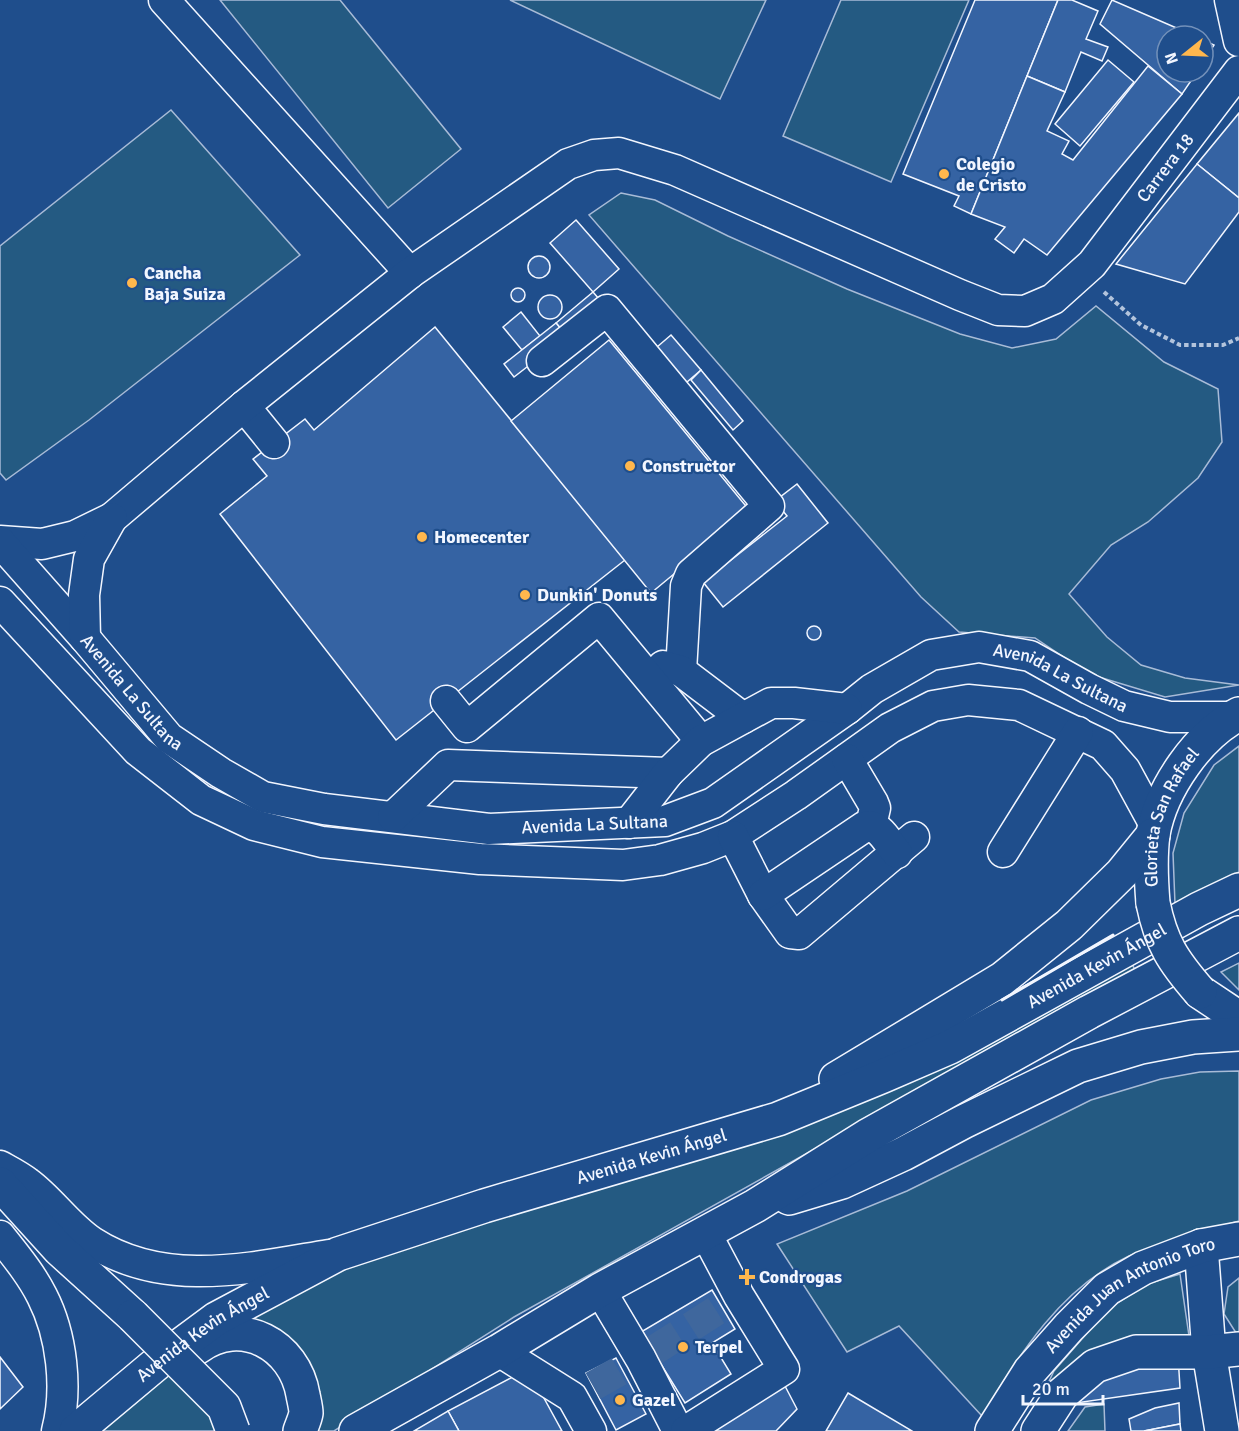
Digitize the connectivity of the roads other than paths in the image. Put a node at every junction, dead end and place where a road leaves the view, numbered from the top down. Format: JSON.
{"nodes":[{"id":1,"x":164,"y":0,"type":"edge"},
{"id":2,"x":1230,"y":0,"type":"edge"},
{"id":3,"x":1239,"y":41,"type":"edge"},
{"id":4,"x":1239,"y":71,"type":"edge"},
{"id":5,"x":410,"y":273,"type":"junction"},
{"id":6,"x":542,"y":361,"type":"dead end"},
{"id":7,"x":244,"y":406,"type":"junction"},
{"id":8,"x":274,"y":443,"type":"dead end"},
{"id":9,"x":112,"y":519,"type":"junction"},
{"id":10,"x":0,"y":542,"type":"edge"},
{"id":11,"x":0,"y":602,"type":"edge"},
{"id":12,"x":85,"y":638,"type":"junction"},
{"id":13,"x":631,"y":657,"type":"junction"},
{"id":14,"x":681,"y":671,"type":"junction"},
{"id":15,"x":446,"y":701,"type":"dead end"},
{"id":16,"x":847,"y":709,"type":"junction"},
{"id":17,"x":1237,"y":715,"type":"edge"},
{"id":18,"x":743,"y":718,"type":"junction"},
{"id":19,"x":1078,"y":732,"type":"junction"},
{"id":20,"x":700,"y":741,"type":"junction"},
{"id":21,"x":847,"y":759,"type":"junction"},
{"id":22,"x":668,"y":773,"type":"junction"},
{"id":23,"x":393,"y":817,"type":"junction"},
{"id":24,"x":629,"y":823,"type":"junction"},
{"id":25,"x":871,"y":825,"type":"junction"},
{"id":26,"x":1154,"y":830,"type":"junction"},
{"id":27,"x":733,"y":836,"type":"junction"},
{"id":28,"x":1003,"y":852,"type":"dead end"},
{"id":29,"x":1239,"y":890,"type":"edge"},
{"id":30,"x":763,"y":895,"type":"junction"},
{"id":31,"x":1239,"y":933,"type":"edge"},
{"id":32,"x":1239,"y":1018,"type":"edge"},
{"id":33,"x":1239,"y":1034,"type":"edge"},
{"id":34,"x":778,"y":1119,"type":"junction"},
{"id":35,"x":0,"y":1166,"type":"edge"},
{"id":36,"x":0,"y":1184,"type":"edge"},
{"id":37,"x":755,"y":1206,"type":"junction"},
{"id":38,"x":705,"y":1232,"type":"junction"},
{"id":39,"x":0,"y":1236,"type":"edge"},
{"id":40,"x":1239,"y":1239,"type":"edge"},
{"id":41,"x":1201,"y":1246,"type":"junction"},
{"id":42,"x":338,"y":1254,"type":"junction"},
{"id":43,"x":600,"y":1290,"type":"junction"},
{"id":44,"x":499,"y":1351,"type":"junction"},
{"id":45,"x":1224,"y":1351,"type":"edge"},
{"id":46,"x":135,"y":1382,"type":"junction"},
{"id":47,"x":57,"y":1431,"type":"edge"},
{"id":48,"x":76,"y":1431,"type":"edge"},
{"id":49,"x":233,"y":1431,"type":"edge"},
{"id":50,"x":300,"y":1431,"type":"edge"},
{"id":51,"x":356,"y":1431,"type":"edge"},
{"id":52,"x":591,"y":1431,"type":"edge"},
{"id":53,"x":678,"y":1431,"type":"edge"},
{"id":54,"x":686,"y":1431,"type":"edge"},
{"id":55,"x":992,"y":1431,"type":"edge"},
{"id":56,"x":1038,"y":1431,"type":"edge"},
{"id":57,"x":1222,"y":1431,"type":"edge"}],
"edges":[{"from":1,"to":5,"type":"street"},
{"from":2,"to":3,"type":"street"},
{"from":4,"to":5,"type":"street","name":"Carrera 18"},
{"from":5,"to":7,"type":"street","name":"Carrera 18"},
{"from":6,"to":14,"type":"street"},
{"from":7,"to":8,"type":"street"},
{"from":7,"to":9,"type":"street","name":"Carrera 18"},
{"from":9,"to":10,"type":"street"},
{"from":9,"to":12,"type":"street"},
{"from":10,"to":12,"type":"street","name":"Avenida La Sultana"},
{"from":11,"to":27,"type":"street","name":"Avenida La Sultana"},
{"from":12,"to":23,"type":"street","name":"Avenida La Sultana"},
{"from":13,"to":14,"type":"street"},
{"from":13,"to":15,"type":"street"},
{"from":13,"to":20,"type":"street"},
{"from":14,"to":18,"type":"street"},
{"from":16,"to":17,"type":"street","name":"Avenida La Sultana"},
{"from":16,"to":18,"type":"street"},
{"from":16,"to":24,"type":"street","name":"Avenida La Sultana"},
{"from":17,"to":26,"type":"main road","name":"Glorieta San Rafael"},
{"from":18,"to":20,"type":"street"},
{"from":19,"to":21,"type":"street","name":"Avenida La Sultana"},
{"from":19,"to":26,"type":"street","name":"Avenida La Sultana"},
{"from":19,"to":28,"type":"street"},
{"from":20,"to":22,"type":"street"},
{"from":21,"to":25,"type":"street"},
{"from":21,"to":27,"type":"street","name":"Avenida La Sultana"},
{"from":22,"to":23,"type":"street"},
{"from":22,"to":24,"type":"street"},
{"from":23,"to":24,"type":"street","name":"Avenida La Sultana"},
{"from":25,"to":30,"type":"street"},
{"from":25,"to":30,"type":"street"},
{"from":26,"to":32,"type":"main road","name":"Glorieta San Rafael","bridge":true},
{"from":26,"to":34,"type":"main road"},
{"from":27,"to":30,"type":"street"},
{"from":29,"to":34,"type":"main road","name":"Avenida Kevin Ángel"},
{"from":31,"to":37,"type":"main road","name":"Avenida Kevin Ángel"},
{"from":33,"to":37,"type":"main road"},
{"from":34,"to":42,"type":"main road","name":"Avenida Kevin Ángel"},
{"from":35,"to":42,"type":"street"},
{"from":36,"to":49,"type":"main road","bridge":true},
{"from":37,"to":38,"type":"main road","name":"Avenida Kevin Ángel"},
{"from":38,"to":43,"type":"main road","name":"Avenida Kevin Ángel"},
{"from":38,"to":54,"type":"street"},
{"from":39,"to":47,"type":"street"},
{"from":40,"to":41,"type":"main road","name":"Avenida Juan Antonio Toro"},
{"from":41,"to":45,"type":"main road"},
{"from":41,"to":55,"type":"main road","name":"Avenida Juan Antonio Toro"},
{"from":42,"to":46,"type":"main road","name":"Avenida Kevin Ángel"},
{"from":43,"to":44,"type":"main road","name":"Avenida Kevin Ángel"},
{"from":43,"to":53,"type":"street"},
{"from":44,"to":51,"type":"main road","name":"Avenida Kevin Ángel"},
{"from":44,"to":52,"type":"street"},
{"from":45,"to":56,"type":"main road","name":"Avenida Juan Antonio Toro"},
{"from":45,"to":57,"type":"main road"},
{"from":46,"to":48,"type":"main road","name":"Avenida Kevin Ángel"},
{"from":46,"to":50,"type":"main road"}]}
